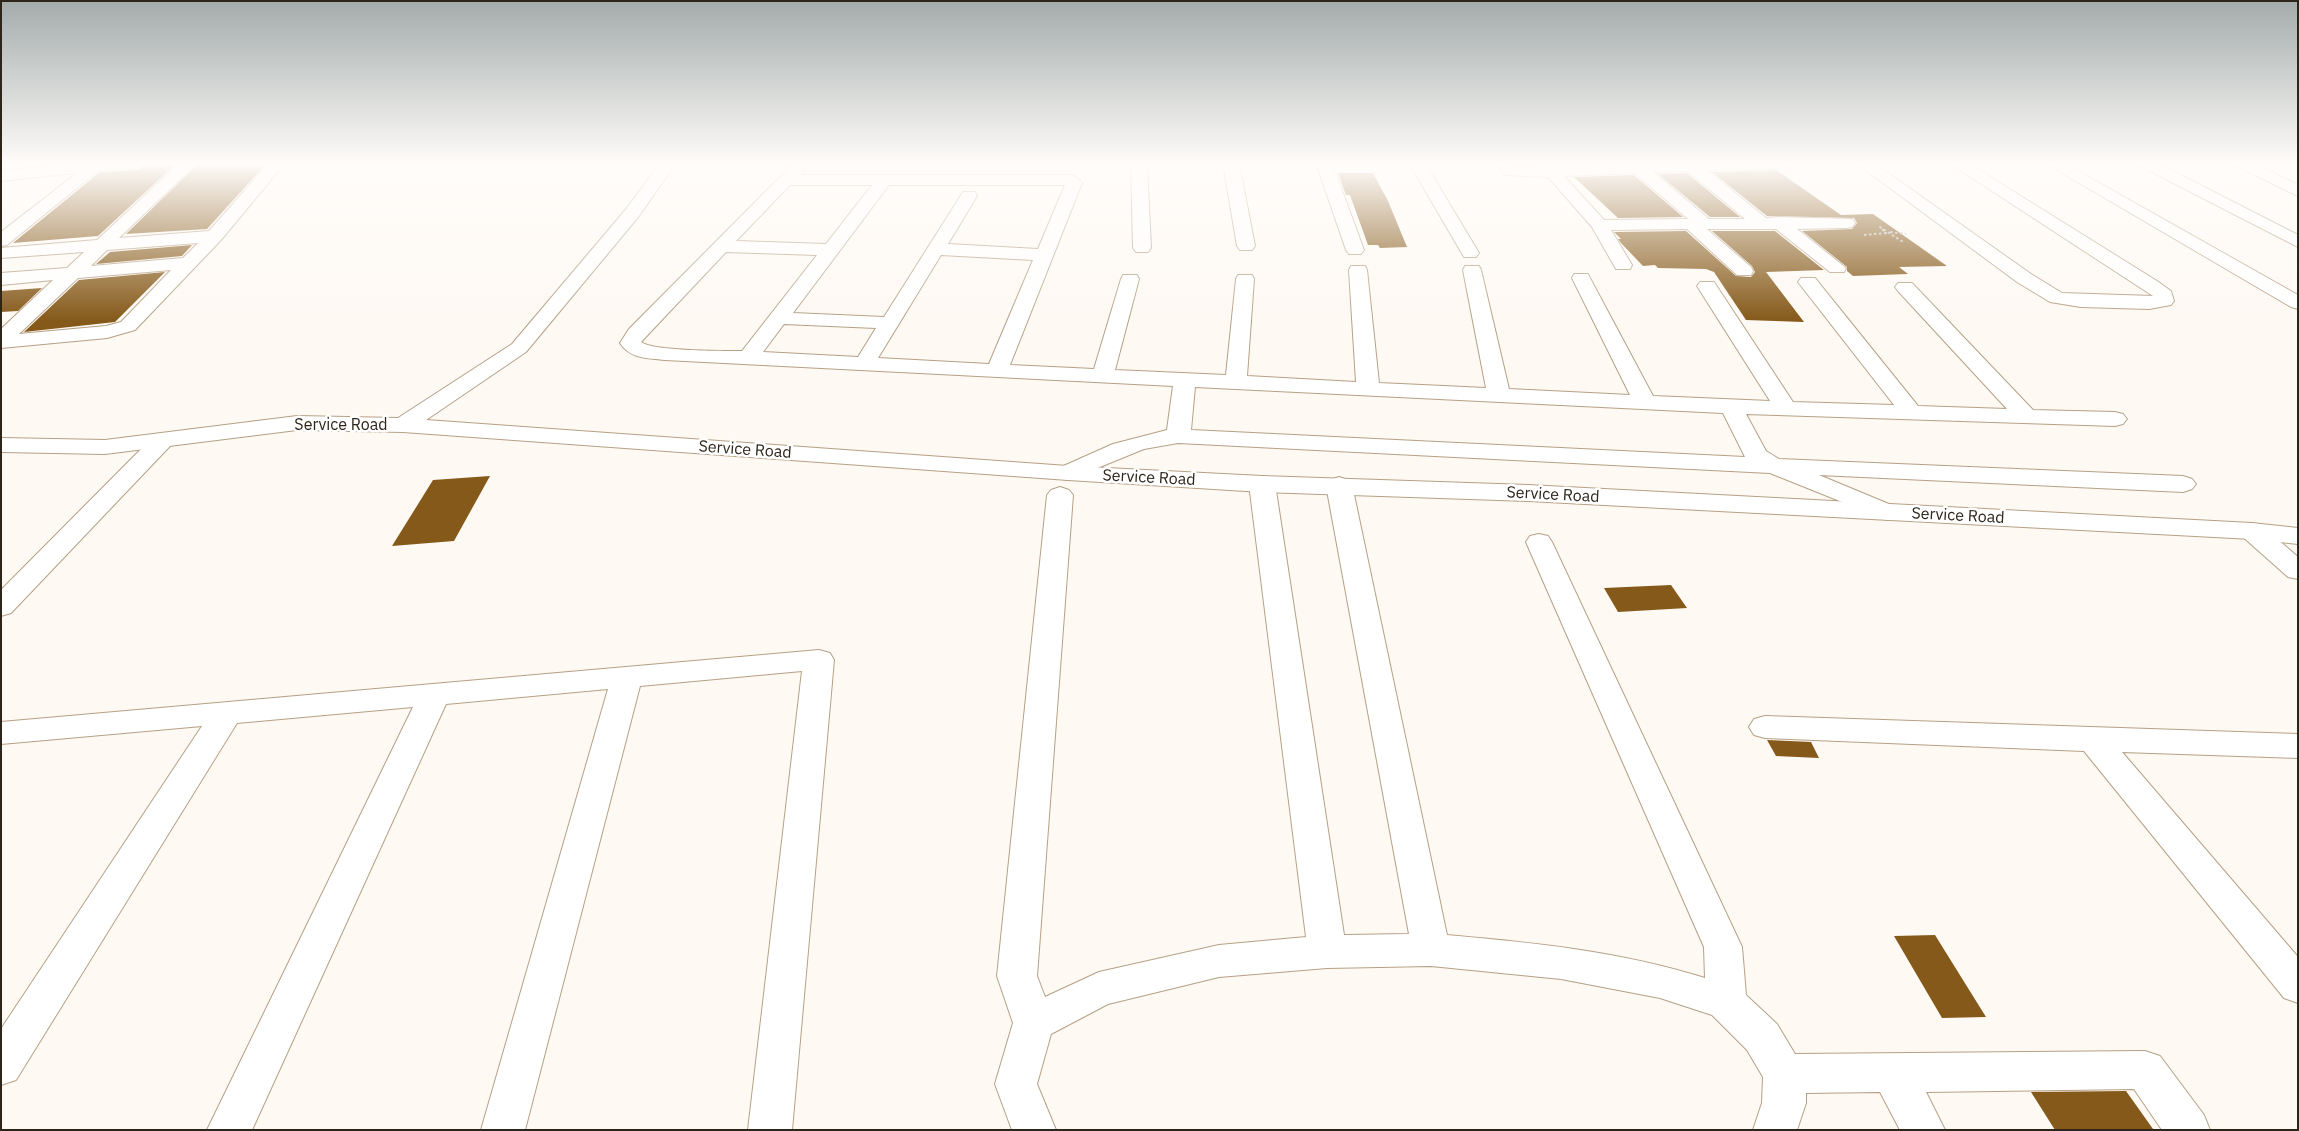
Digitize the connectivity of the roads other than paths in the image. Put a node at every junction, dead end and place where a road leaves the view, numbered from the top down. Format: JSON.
{"nodes":[{"id":1,"x":33,"y":216,"type":"edge"},
{"id":2,"x":134,"y":216,"type":"edge"},
{"id":3,"x":232,"y":216,"type":"edge"},
{"id":4,"x":630,"y":216,"type":"edge"},
{"id":5,"x":751,"y":216,"type":"edge"},
{"id":6,"x":857,"y":216,"type":"edge"},
{"id":7,"x":957,"y":216,"type":"edge"},
{"id":8,"x":1061,"y":216,"type":"edge"},
{"id":9,"x":1140,"y":216,"type":"edge"},
{"id":10,"x":1241,"y":216,"type":"edge"},
{"id":11,"x":1342,"y":216,"type":"edge"},
{"id":12,"x":1446,"y":216,"type":"edge"},
{"id":13,"x":1591,"y":216,"type":"edge"},
{"id":14,"x":1688,"y":216,"type":"edge"},
{"id":15,"x":1752,"y":216,"type":"edge"},
{"id":16,"x":1937,"y":216,"type":"edge"},
{"id":17,"x":2040,"y":216,"type":"edge"},
{"id":18,"x":2145,"y":216,"type":"edge"},
{"id":19,"x":2247,"y":216,"type":"edge"},
{"id":20,"x":1760,"y":222,"type":"junction"},
{"id":21,"x":1778,"y":222,"type":"junction"},
{"id":22,"x":1846,"y":223,"type":"dead end"},
{"id":23,"x":1697,"y":224,"type":"junction"},
{"id":24,"x":1599,"y":225,"type":"junction"},
{"id":25,"x":215,"y":236,"type":"junction"},
{"id":26,"x":1,"y":241,"type":"edge"},
{"id":27,"x":2298,"y":242,"type":"edge"},
{"id":28,"x":104,"y":244,"type":"junction"},
{"id":29,"x":722,"y":246,"type":"junction"},
{"id":30,"x":1246,"y":246,"type":"dead end"},
{"id":31,"x":1142,"y":248,"type":"dead end"},
{"id":32,"x":936,"y":249,"type":"junction"},
{"id":33,"x":831,"y":250,"type":"junction"},
{"id":34,"x":1354,"y":250,"type":"dead end"},
{"id":35,"x":1,"y":253,"type":"edge"},
{"id":36,"x":1045,"y":255,"type":"junction"},
{"id":37,"x":189,"y":263,"type":"junction"},
{"id":38,"x":1624,"y":265,"type":"dead end"},
{"id":39,"x":1837,"y":268,"type":"dead end"},
{"id":40,"x":1358,"y":270,"type":"dead end"},
{"id":41,"x":1744,"y":271,"type":"dead end"},
{"id":42,"x":72,"y":273,"type":"junction"},
{"id":43,"x":1581,"y":278,"type":"dead end"},
{"id":44,"x":1,"y":279,"type":"edge"},
{"id":45,"x":1130,"y":279,"type":"dead end"},
{"id":46,"x":1245,"y":279,"type":"dead end"},
{"id":47,"x":1808,"y":282,"type":"dead end"},
{"id":48,"x":1707,"y":286,"type":"dead end"},
{"id":49,"x":1906,"y":287,"type":"dead end"},
{"id":50,"x":2298,"y":303,"type":"edge"},
{"id":51,"x":779,"y":318,"type":"junction"},
{"id":52,"x":890,"y":323,"type":"junction"},
{"id":53,"x":1,"y":341,"type":"edge"},
{"id":54,"x":748,"y":358,"type":"junction"},
{"id":55,"x":864,"y":364,"type":"junction"},
{"id":56,"x":997,"y":370,"type":"junction"},
{"id":57,"x":1102,"y":375,"type":"junction"},
{"id":58,"x":1185,"y":379,"type":"junction"},
{"id":59,"x":1236,"y":382,"type":"junction"},
{"id":60,"x":1368,"y":388,"type":"junction"},
{"id":61,"x":1499,"y":395,"type":"junction"},
{"id":62,"x":1645,"y":402,"type":"junction"},
{"id":63,"x":1731,"y":406,"type":"junction"},
{"id":64,"x":1786,"y":408,"type":"junction"},
{"id":65,"x":1911,"y":412,"type":"junction"},
{"id":66,"x":2026,"y":416,"type":"junction"},
{"id":67,"x":2115,"y":419,"type":"dead end"},
{"id":68,"x":403,"y":425,"type":"junction"},
{"id":69,"x":1178,"y":436,"type":"junction"},
{"id":70,"x":163,"y":440,"type":"junction"},
{"id":71,"x":1,"y":446,"type":"edge"},
{"id":72,"x":1774,"y":466,"type":"junction"},
{"id":73,"x":1064,"y":484,"type":"junction"},
{"id":74,"x":1262,"y":484,"type":"junction"},
{"id":75,"x":2183,"y":484,"type":"dead end"},
{"id":76,"x":1339,"y":486,"type":"junction"},
{"id":77,"x":1888,"y":512,"type":"junction"},
{"id":78,"x":2252,"y":531,"type":"junction"},
{"id":79,"x":2298,"y":536,"type":"edge"},
{"id":80,"x":1539,"y":542,"type":"dead end"},
{"id":81,"x":2298,"y":571,"type":"edge"},
{"id":82,"x":1,"y":607,"type":"edge"},
{"id":83,"x":627,"y":677,"type":"junction"},
{"id":84,"x":434,"y":695,"type":"junction"},
{"id":85,"x":227,"y":713,"type":"junction"},
{"id":86,"x":1765,"y":727,"type":"dead end"},
{"id":87,"x":1,"y":733,"type":"edge"},
{"id":88,"x":2093,"y":740,"type":"junction"},
{"id":89,"x":2298,"y":746,"type":"edge"},
{"id":90,"x":1431,"y":950,"type":"junction"},
{"id":91,"x":1327,"y":952,"type":"junction"},
{"id":92,"x":2298,"y":986,"type":"edge"},
{"id":93,"x":1726,"y":1002,"type":"junction"},
{"id":94,"x":1034,"y":1024,"type":"junction"},
{"id":95,"x":5,"y":1053,"type":"edge"},
{"id":96,"x":1784,"y":1074,"type":"junction"},
{"id":97,"x":1894,"y":1074,"type":"junction"},
{"id":98,"x":229,"y":1130,"type":"edge"},
{"id":99,"x":503,"y":1130,"type":"edge"},
{"id":100,"x":770,"y":1130,"type":"edge"},
{"id":101,"x":1034,"y":1130,"type":"edge"},
{"id":102,"x":1775,"y":1130,"type":"edge"},
{"id":103,"x":1923,"y":1130,"type":"edge"},
{"id":104,"x":2188,"y":1130,"type":"edge"}],
"edges":[{"from":1,"to":26,"type":"street"},
{"from":2,"to":28,"type":"street"},
{"from":3,"to":25,"type":"street"},
{"from":4,"to":68,"type":"street"},
{"from":5,"to":29,"type":"street"},
{"from":6,"to":33,"type":"street"},
{"from":7,"to":32,"type":"street"},
{"from":8,"to":36,"type":"street"},
{"from":9,"to":31,"type":"street"},
{"from":10,"to":30,"type":"street"},
{"from":11,"to":34,"type":"street"},
{"from":12,"to":61,"type":"street"},
{"from":13,"to":24,"type":"street"},
{"from":14,"to":23,"type":"street"},
{"from":15,"to":20,"type":"street"},
{"from":16,"to":17,"type":"street"},
{"from":18,"to":50,"type":"street"},
{"from":19,"to":27,"type":"street"},
{"from":20,"to":21,"type":"street"},
{"from":20,"to":23,"type":"street"},
{"from":21,"to":22,"type":"street"},
{"from":21,"to":39,"type":"street"},
{"from":23,"to":24,"type":"street"},
{"from":23,"to":41,"type":"street"},
{"from":24,"to":38,"type":"street"},
{"from":25,"to":28,"type":"street"},
{"from":25,"to":37,"type":"street"},
{"from":28,"to":35,"type":"street"},
{"from":28,"to":42,"type":"street"},
{"from":29,"to":33,"type":"street"},
{"from":29,"to":54,"type":"street"},
{"from":32,"to":36,"type":"street"},
{"from":32,"to":52,"type":"street"},
{"from":33,"to":51,"type":"street"},
{"from":36,"to":56,"type":"street"},
{"from":37,"to":42,"type":"street"},
{"from":37,"to":53,"type":"street"},
{"from":40,"to":60,"type":"street"},
{"from":42,"to":44,"type":"street"},
{"from":42,"to":53,"type":"street"},
{"from":43,"to":62,"type":"street"},
{"from":45,"to":57,"type":"street"},
{"from":46,"to":59,"type":"street"},
{"from":47,"to":65,"type":"street"},
{"from":48,"to":64,"type":"street"},
{"from":49,"to":66,"type":"street"},
{"from":51,"to":52,"type":"street"},
{"from":51,"to":54,"type":"street"},
{"from":52,"to":55,"type":"street"},
{"from":54,"to":55,"type":"street"},
{"from":55,"to":56,"type":"street"},
{"from":56,"to":57,"type":"street"},
{"from":57,"to":58,"type":"street"},
{"from":58,"to":59,"type":"street"},
{"from":58,"to":69,"type":"street"},
{"from":59,"to":60,"type":"street"},
{"from":60,"to":61,"type":"street"},
{"from":61,"to":62,"type":"street"},
{"from":62,"to":63,"type":"street"},
{"from":63,"to":64,"type":"street"},
{"from":63,"to":72,"type":"street"},
{"from":64,"to":65,"type":"street"},
{"from":65,"to":66,"type":"street"},
{"from":66,"to":67,"type":"street"},
{"from":68,"to":70,"type":"street","name":"Service Road"},
{"from":68,"to":73,"type":"street","name":"Service Road"},
{"from":69,"to":72,"type":"street"},
{"from":69,"to":73,"type":"street"},
{"from":70,"to":71,"type":"street","name":"Service Road"},
{"from":70,"to":82,"type":"street"},
{"from":72,"to":75,"type":"street"},
{"from":72,"to":77,"type":"street"},
{"from":73,"to":74,"type":"street","name":"Service Road"},
{"from":73,"to":94,"type":"street"},
{"from":74,"to":76,"type":"street","name":"Service Road"},
{"from":74,"to":91,"type":"street"},
{"from":76,"to":77,"type":"street","name":"Service Road"},
{"from":76,"to":90,"type":"street"},
{"from":77,"to":78,"type":"street","name":"Service Road"},
{"from":78,"to":79,"type":"street","name":"Service Road"},
{"from":78,"to":81,"type":"street"},
{"from":80,"to":93,"type":"street"},
{"from":83,"to":84,"type":"street"},
{"from":83,"to":99,"type":"street"},
{"from":83,"to":100,"type":"street"},
{"from":84,"to":85,"type":"street"},
{"from":84,"to":98,"type":"street"},
{"from":85,"to":87,"type":"street"},
{"from":85,"to":95,"type":"street"},
{"from":86,"to":88,"type":"street"},
{"from":88,"to":89,"type":"street"},
{"from":88,"to":92,"type":"street"},
{"from":90,"to":91,"type":"street"},
{"from":90,"to":93,"type":"street"},
{"from":91,"to":94,"type":"street"},
{"from":93,"to":96,"type":"street"},
{"from":94,"to":101,"type":"street"},
{"from":96,"to":97,"type":"street"},
{"from":96,"to":102,"type":"street"},
{"from":97,"to":103,"type":"street"},
{"from":97,"to":104,"type":"street"}]}
